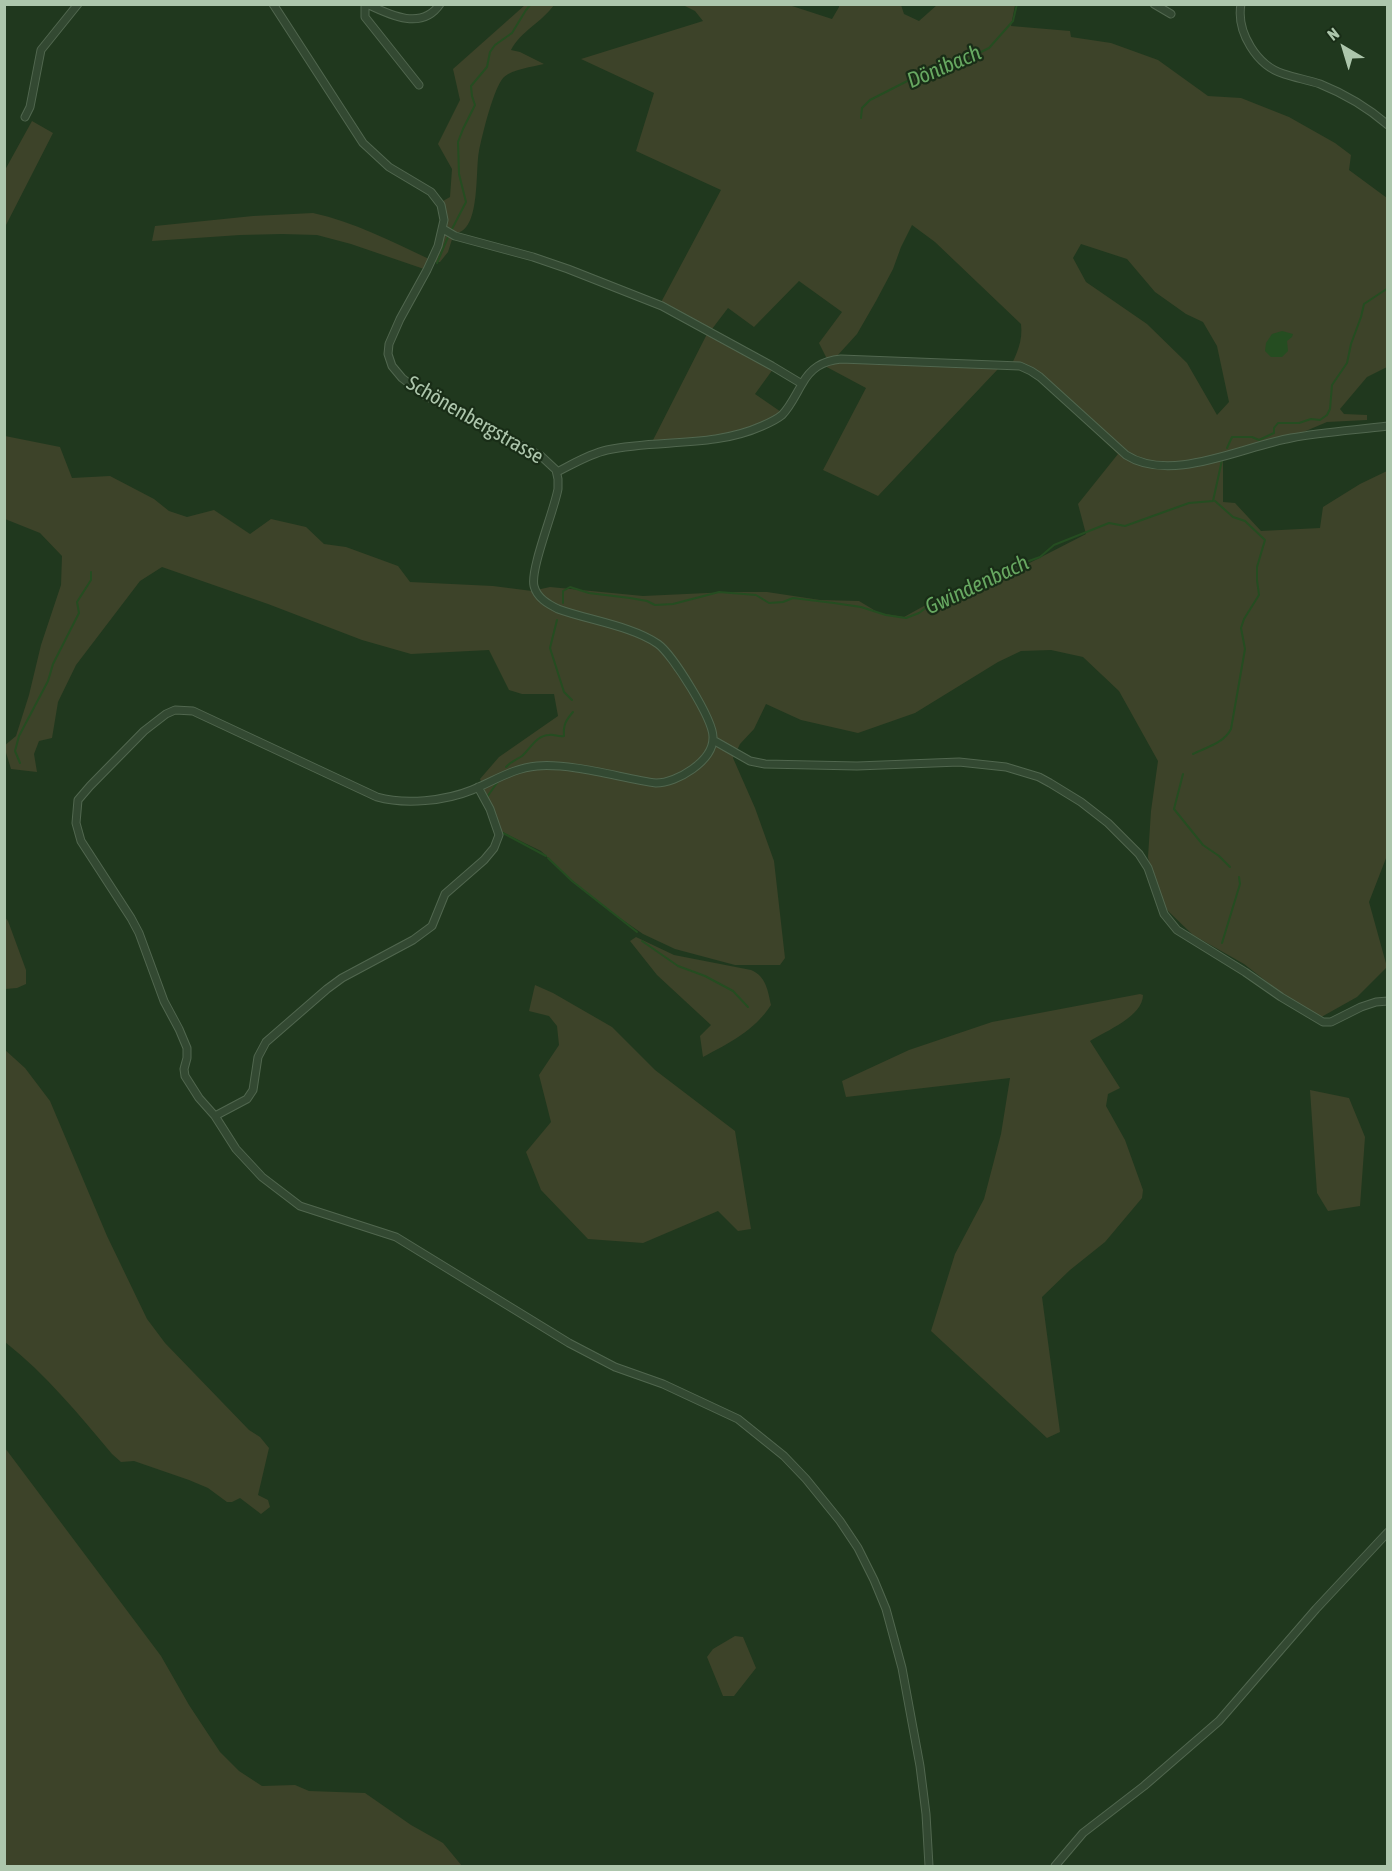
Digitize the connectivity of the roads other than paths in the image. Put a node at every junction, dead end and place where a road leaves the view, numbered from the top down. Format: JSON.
{"nodes":[{"id":1,"x":78,"y":4,"type":"edge"},
{"id":2,"x":273,"y":4,"type":"edge"},
{"id":3,"x":366,"y":4,"type":"edge"},
{"id":4,"x":440,"y":4,"type":"edge"},
{"id":5,"x":1154,"y":4,"type":"edge"},
{"id":6,"x":1241,"y":4,"type":"edge"},
{"id":7,"x":1171,"y":14,"type":"dead end"},
{"id":8,"x":419,"y":85,"type":"dead end"},
{"id":9,"x":26,"y":117,"type":"dead end"},
{"id":10,"x":1388,"y":124,"type":"edge"},
{"id":11,"x":443,"y":229,"type":"junction"},
{"id":12,"x":802,"y":384,"type":"junction"},
{"id":13,"x":1388,"y":426,"type":"edge"},
{"id":14,"x":557,"y":472,"type":"junction"},
{"id":15,"x":713,"y":740,"type":"junction"},
{"id":16,"x":478,"y":787,"type":"junction"},
{"id":17,"x":1388,"y":1001,"type":"edge"},
{"id":18,"x":215,"y":1116,"type":"junction"},
{"id":19,"x":1388,"y":1532,"type":"edge"},
{"id":20,"x":929,"y":1866,"type":"edge"},
{"id":21,"x":1055,"y":1866,"type":"edge"}],
"edges":[{"from":1,"to":9,"type":"street"},
{"from":2,"to":11,"type":"street","name":"Schönenbergstrasse"},
{"from":3,"to":4,"type":"street"},
{"from":3,"to":8,"type":"street"},
{"from":5,"to":7,"type":"street"},
{"from":6,"to":10,"type":"street"},
{"from":11,"to":12,"type":"street"},
{"from":11,"to":14,"type":"street","name":"Schönenbergstrasse"},
{"from":12,"to":13,"type":"street"},
{"from":12,"to":14,"type":"street"},
{"from":14,"to":15,"type":"street","name":"Schönenbergstrasse"},
{"from":15,"to":16,"type":"street"},
{"from":15,"to":17,"type":"street"},
{"from":16,"to":18,"type":"street"},
{"from":16,"to":18,"type":"street"},
{"from":18,"to":20,"type":"street"},
{"from":19,"to":21,"type":"street"}]}
